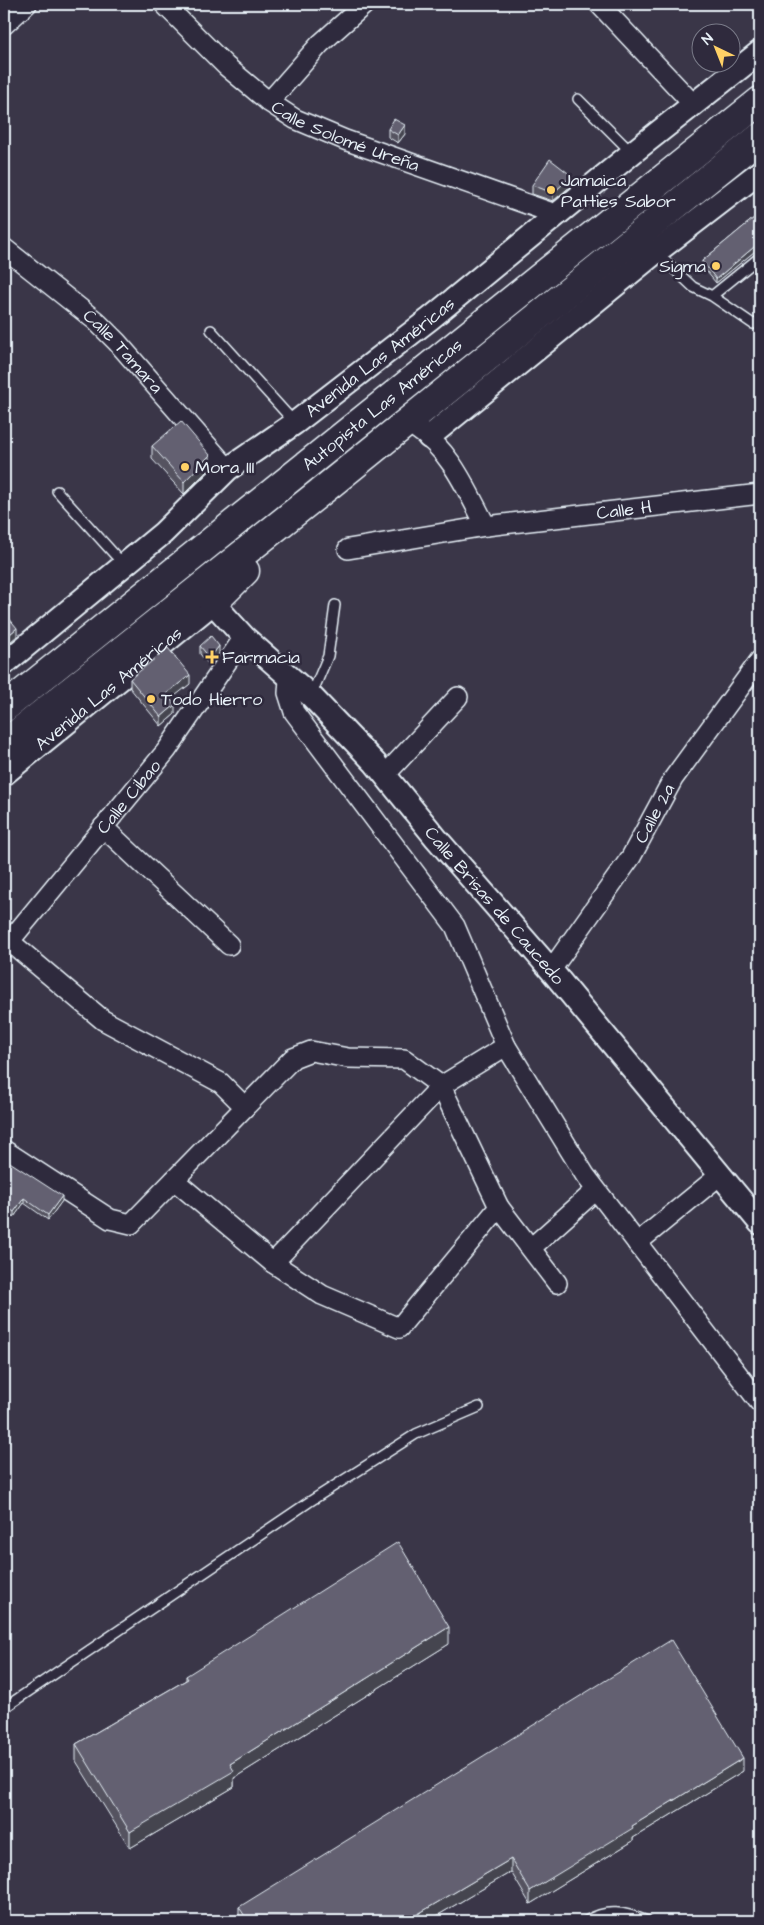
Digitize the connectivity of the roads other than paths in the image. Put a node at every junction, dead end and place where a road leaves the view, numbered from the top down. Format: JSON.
{"nodes":[{"id":1,"x":27,"y":4,"type":"edge"},
{"id":2,"x":164,"y":4,"type":"edge"},
{"id":3,"x":365,"y":4,"type":"edge"},
{"id":4,"x":599,"y":4,"type":"edge"},
{"id":5,"x":4,"y":25,"type":"edge"},
{"id":6,"x":760,"y":52,"type":"edge"},
{"id":7,"x":578,"y":99,"type":"dead end"},
{"id":8,"x":760,"y":100,"type":"edge"},
{"id":9,"x":269,"y":102,"type":"junction"},
{"id":10,"x":693,"y":104,"type":"junction"},
{"id":11,"x":760,"y":137,"type":"edge"},
{"id":12,"x":632,"y":153,"type":"junction"},
{"id":13,"x":758,"y":179,"type":"edge"},
{"id":14,"x":558,"y":215,"type":"junction"},
{"id":15,"x":4,"y":248,"type":"edge"},
{"id":16,"x":656,"y":252,"type":"junction"},
{"id":17,"x":760,"y":257,"type":"edge"},
{"id":18,"x":712,"y":296,"type":"junction"},
{"id":19,"x":760,"y":323,"type":"edge"},
{"id":20,"x":211,"y":330,"type":"dead end"},
{"id":21,"x":295,"y":423,"type":"junction"},
{"id":22,"x":418,"y":430,"type":"junction"},
{"id":23,"x":228,"y":469,"type":"junction"},
{"id":24,"x":328,"y":486,"type":"junction"},
{"id":25,"x":57,"y":490,"type":"dead end"},
{"id":26,"x":760,"y":494,"type":"edge"},
{"id":27,"x":486,"y":526,"type":"junction"},
{"id":28,"x":348,"y":549,"type":"dead end"},
{"id":29,"x":125,"y":566,"type":"junction"},
{"id":30,"x":213,"y":604,"type":"junction"},
{"id":31,"x":335,"y":605,"type":"dead end"},
{"id":32,"x":244,"y":638,"type":"junction"},
{"id":33,"x":760,"y":660,"type":"edge"},
{"id":34,"x":4,"y":664,"type":"edge"},
{"id":35,"x":289,"y":679,"type":"junction"},
{"id":36,"x":311,"y":696,"type":"junction"},
{"id":37,"x":458,"y":697,"type":"dead end"},
{"id":38,"x":4,"y":708,"type":"edge"},
{"id":39,"x":4,"y":744,"type":"edge"},
{"id":40,"x":4,"y":774,"type":"edge"},
{"id":41,"x":385,"y":775,"type":"junction"},
{"id":42,"x":103,"y":827,"type":"junction"},
{"id":43,"x":229,"y":944,"type":"dead end"},
{"id":44,"x":6,"y":945,"type":"edge"},
{"id":45,"x":551,"y":970,"type":"junction"},
{"id":46,"x":506,"y":1046,"type":"junction"},
{"id":47,"x":441,"y":1086,"type":"junction"},
{"id":48,"x":245,"y":1107,"type":"junction"},
{"id":49,"x":4,"y":1150,"type":"edge"},
{"id":50,"x":720,"y":1175,"type":"junction"},
{"id":51,"x":174,"y":1180,"type":"junction"},
{"id":52,"x":596,"y":1190,"type":"junction"},
{"id":53,"x":499,"y":1207,"type":"junction"},
{"id":54,"x":760,"y":1223,"type":"edge"},
{"id":55,"x":637,"y":1243,"type":"junction"},
{"id":56,"x":531,"y":1248,"type":"junction"},
{"id":57,"x":273,"y":1263,"type":"junction"},
{"id":58,"x":557,"y":1283,"type":"dead end"},
{"id":59,"x":760,"y":1403,"type":"edge"},
{"id":60,"x":478,"y":1407,"type":"dead end"},
{"id":61,"x":4,"y":1708,"type":"edge"},
{"id":62,"x":586,"y":1921,"type":"edge"},
{"id":63,"x":647,"y":1921,"type":"edge"}],
"edges":[{"from":1,"to":5,"type":"street"},
{"from":2,"to":9,"type":"street","name":"Calle Solomé Ureña"},
{"from":3,"to":9,"type":"street"},
{"from":4,"to":10,"type":"street"},
{"from":6,"to":10,"type":"street","name":"Avenida Las Américas"},
{"from":7,"to":12,"type":"lane"},
{"from":8,"to":38,"type":"highway","name":"Autopista Las Américas"},
{"from":9,"to":14,"type":"street","name":"Calle Solomé Ureña"},
{"from":10,"to":12,"type":"street","name":"Avenida Las Américas"},
{"from":11,"to":22,"type":"highway","name":"Autopista Las Américas"},
{"from":12,"to":14,"type":"street","name":"Avenida Las Américas"},
{"from":13,"to":16,"type":"street"},
{"from":14,"to":21,"type":"street","name":"Avenida Las Américas"},
{"from":15,"to":23,"type":"street","name":"Calle Tamara"},
{"from":16,"to":18,"type":"lane"},
{"from":16,"to":22,"type":"street"},
{"from":17,"to":18,"type":"lane"},
{"from":18,"to":19,"type":"lane"},
{"from":20,"to":21,"type":"lane"},
{"from":21,"to":23,"type":"street","name":"Avenida Las Américas"},
{"from":22,"to":24,"type":"highway","name":"Autopista Las Américas"},
{"from":22,"to":27,"type":"street"},
{"from":23,"to":29,"type":"street","name":"Avenida Las Américas"},
{"from":24,"to":30,"type":"highway"},
{"from":24,"to":39,"type":"highway","name":"Autopista Las Américas"},
{"from":25,"to":29,"type":"lane"},
{"from":26,"to":27,"type":"street","name":"Calle H"},
{"from":27,"to":28,"type":"street","name":"Calle H"},
{"from":29,"to":34,"type":"street","name":"Avenida Las Américas"},
{"from":30,"to":32,"type":"street","name":"Calle Brisas de Caucedo"},
{"from":30,"to":40,"type":"street","name":"Avenida Las Américas"},
{"from":31,"to":36,"type":"lane"},
{"from":32,"to":35,"type":"street","name":"Calle Brisas de Caucedo"},
{"from":32,"to":42,"type":"street","name":"Calle Cibao"},
{"from":33,"to":45,"type":"street","name":"Calle 2a"},
{"from":35,"to":36,"type":"street","name":"Calle Brisas de Caucedo"},
{"from":35,"to":46,"type":"street"},
{"from":36,"to":41,"type":"street","name":"Calle Brisas de Caucedo"},
{"from":37,"to":41,"type":"street"},
{"from":41,"to":45,"type":"street","name":"Calle Brisas de Caucedo"},
{"from":42,"to":43,"type":"street"},
{"from":42,"to":44,"type":"street","name":"Calle Cibao"},
{"from":44,"to":48,"type":"street"},
{"from":45,"to":50,"type":"street","name":"Calle Brisas de Caucedo"},
{"from":46,"to":47,"type":"street"},
{"from":46,"to":52,"type":"street"},
{"from":47,"to":48,"type":"street"},
{"from":47,"to":53,"type":"street"},
{"from":47,"to":57,"type":"street"},
{"from":48,"to":51,"type":"street"},
{"from":49,"to":51,"type":"street"},
{"from":50,"to":54,"type":"street","name":"Calle Brisas de Caucedo"},
{"from":50,"to":55,"type":"street"},
{"from":51,"to":57,"type":"street"},
{"from":52,"to":55,"type":"street"},
{"from":52,"to":56,"type":"street"},
{"from":53,"to":56,"type":"street"},
{"from":53,"to":57,"type":"street"},
{"from":55,"to":59,"type":"street"},
{"from":56,"to":58,"type":"street"},
{"from":60,"to":61,"type":"lane"},
{"from":62,"to":63,"type":"lane"}]}
